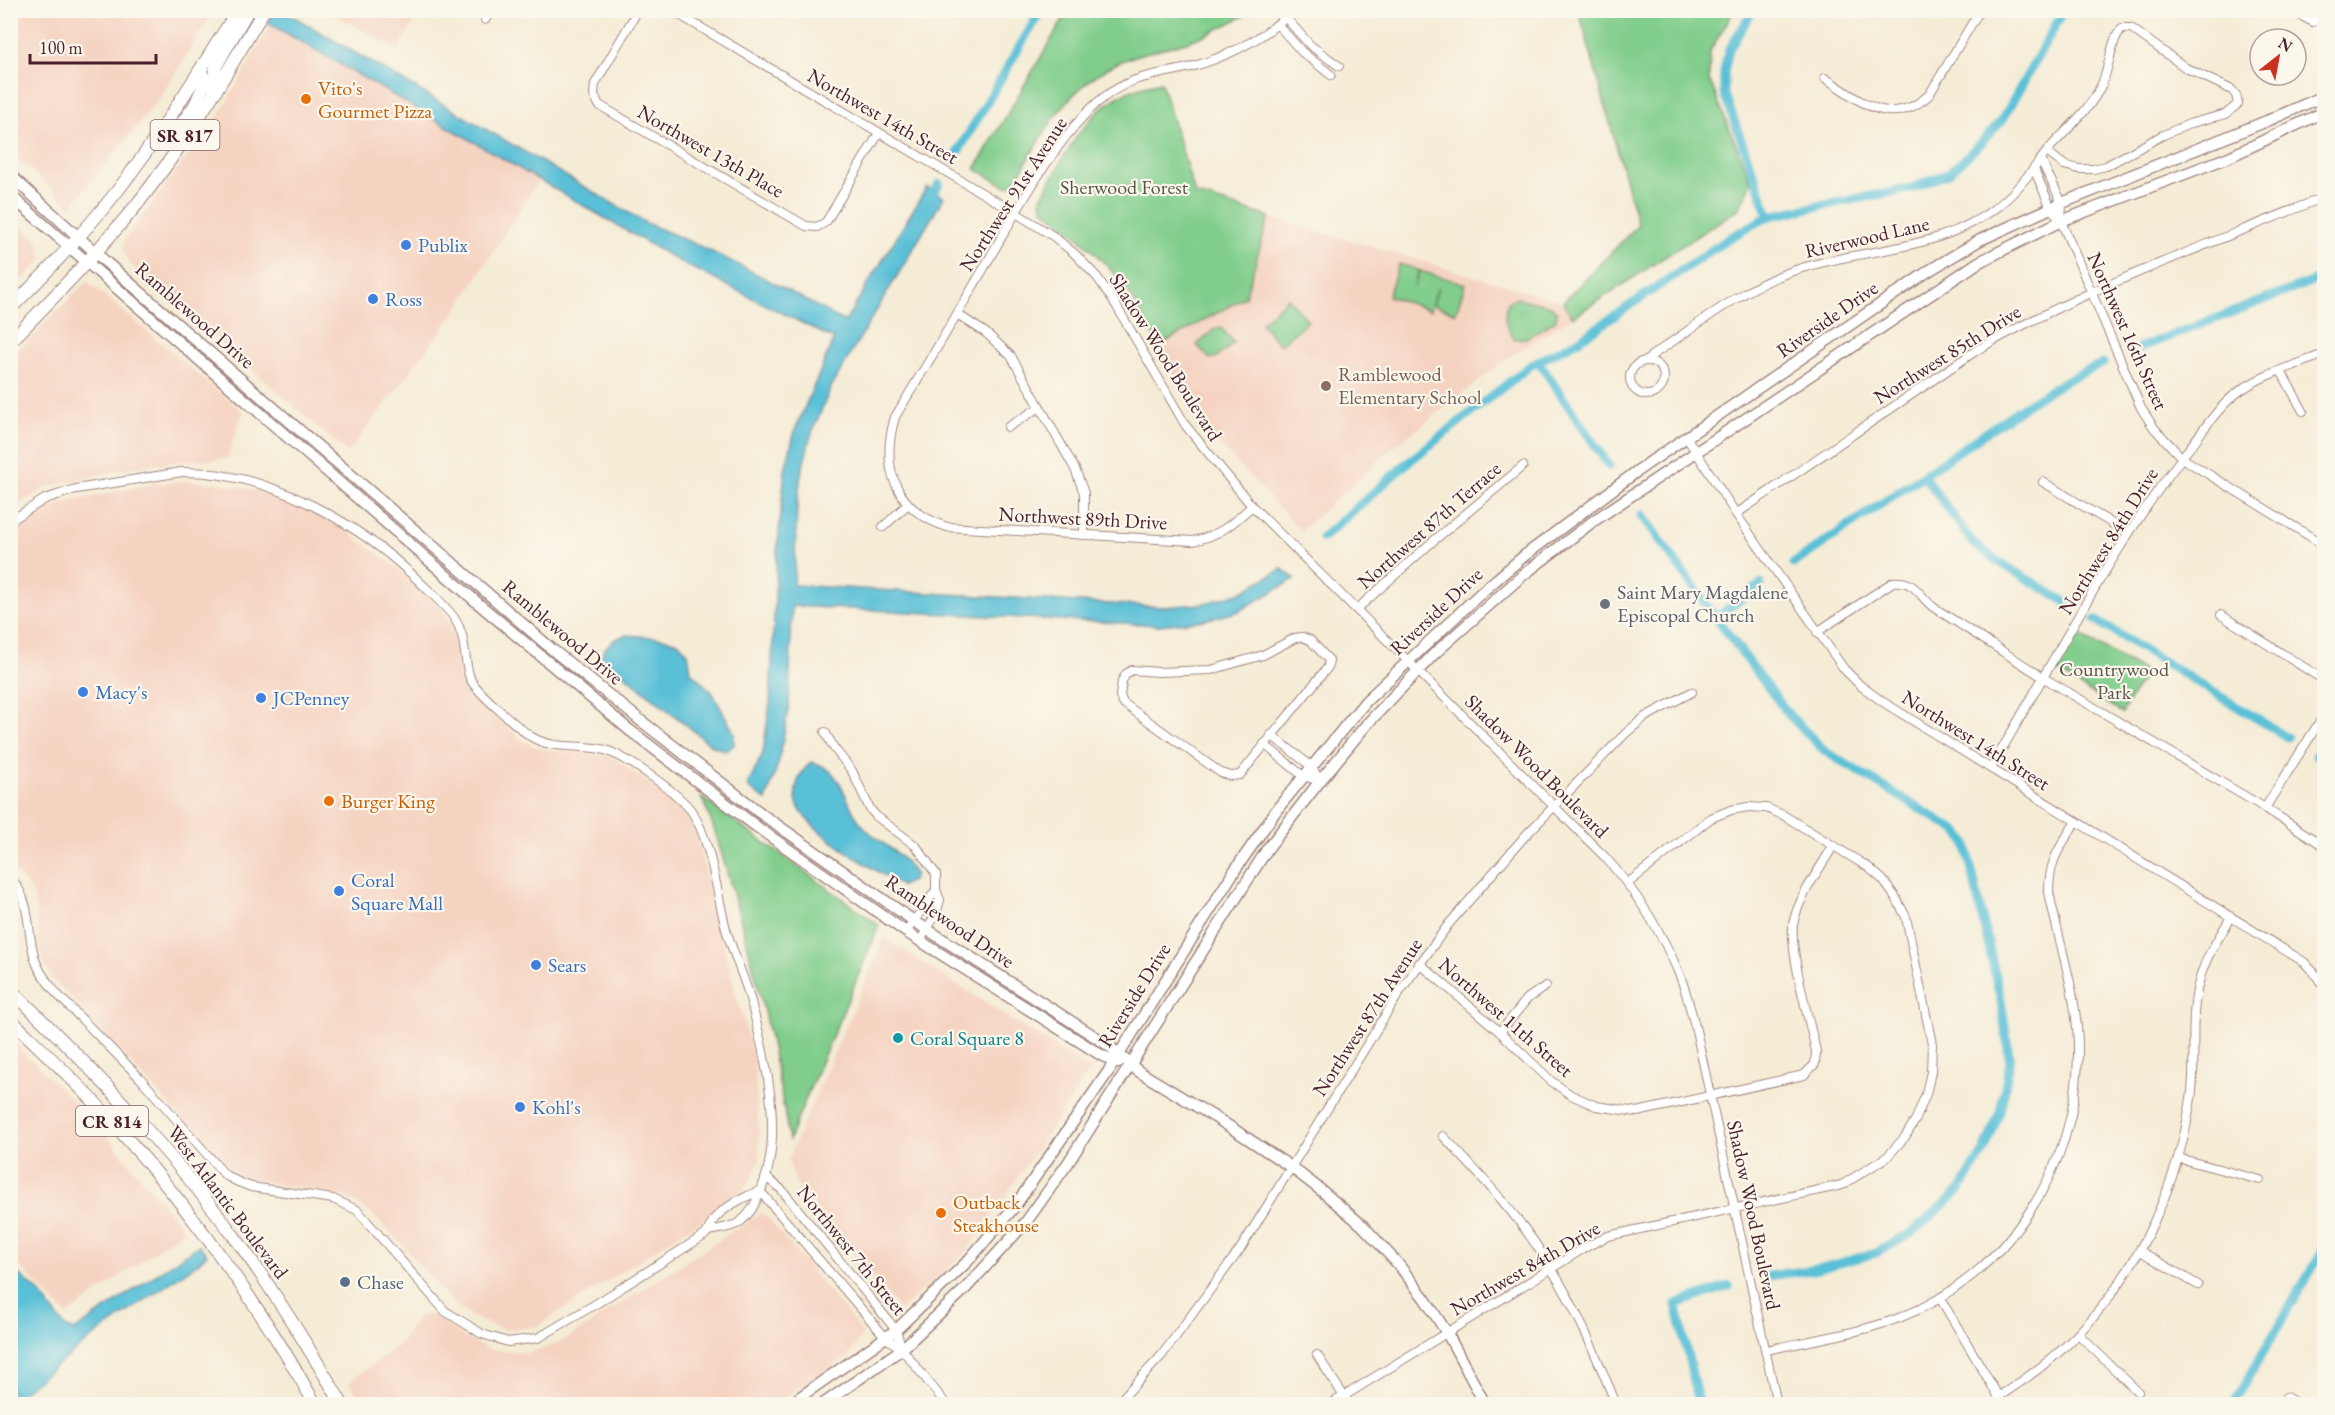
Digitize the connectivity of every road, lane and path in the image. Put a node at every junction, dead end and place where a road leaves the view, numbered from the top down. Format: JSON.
{"nodes":[{"id":1,"x":238,"y":10,"type":"edge"},
{"id":2,"x":248,"y":10,"type":"edge"},
{"id":3,"x":264,"y":10,"type":"edge"},
{"id":4,"x":491,"y":10,"type":"edge"},
{"id":5,"x":638,"y":10,"type":"edge"},
{"id":6,"x":671,"y":10,"type":"edge"},
{"id":7,"x":1294,"y":10,"type":"edge"},
{"id":8,"x":2290,"y":10,"type":"edge"},
{"id":9,"x":1978,"y":11,"type":"edge"},
{"id":10,"x":2325,"y":17,"type":"edge"},
{"id":11,"x":1286,"y":18,"type":"junction"},
{"id":12,"x":485,"y":20,"type":"dead end"},
{"id":13,"x":1278,"y":25,"type":"junction"},
{"id":14,"x":1339,"y":66,"type":"dead end"},
{"id":15,"x":201,"y":69,"type":"junction"},
{"id":16,"x":1331,"y":75,"type":"dead end"},
{"id":17,"x":1825,"y":78,"type":"dead end"},
{"id":18,"x":216,"y":91,"type":"junction"},
{"id":19,"x":2325,"y":96,"type":"edge"},
{"id":20,"x":2325,"y":112,"type":"edge"},
{"id":21,"x":879,"y":133,"type":"junction"},
{"id":22,"x":177,"y":147,"type":"junction"},
{"id":23,"x":2047,"y":152,"type":"junction"},
{"id":24,"x":2041,"y":160,"type":"junction"},
{"id":25,"x":2034,"y":169,"type":"junction"},
{"id":26,"x":10,"y":175,"type":"edge"},
{"id":27,"x":10,"y":195,"type":"edge"},
{"id":28,"x":2325,"y":197,"type":"edge"},
{"id":29,"x":2062,"y":203,"type":"junction"},
{"id":30,"x":2051,"y":208,"type":"junction"},
{"id":31,"x":1016,"y":213,"type":"junction"},
{"id":32,"x":2061,"y":221,"type":"junction"},
{"id":33,"x":80,"y":236,"type":"junction"},
{"id":34,"x":70,"y":248,"type":"junction"},
{"id":35,"x":96,"y":253,"type":"junction"},
{"id":36,"x":1075,"y":254,"type":"joint"},
{"id":37,"x":87,"y":263,"type":"junction"},
{"id":38,"x":2092,"y":291,"type":"junction"},
{"id":39,"x":10,"y":309,"type":"edge"},
{"id":40,"x":957,"y":314,"type":"junction"},
{"id":41,"x":10,"y":342,"type":"edge"},
{"id":42,"x":2325,"y":354,"type":"edge"},
{"id":43,"x":1648,"y":361,"type":"junction"},
{"id":44,"x":2281,"y":371,"type":"junction"},
{"id":45,"x":1040,"y":407,"type":"junction"},
{"id":46,"x":2303,"y":411,"type":"dead end"},
{"id":47,"x":1008,"y":427,"type":"dead end"},
{"id":48,"x":1687,"y":438,"type":"junction"},
{"id":49,"x":1695,"y":453,"type":"junction"},
{"id":50,"x":2182,"y":458,"type":"junction"},
{"id":51,"x":1523,"y":466,"type":"dead end"},
{"id":52,"x":2043,"y":482,"type":"dead end"},
{"id":53,"x":908,"y":504,"type":"junction"},
{"id":54,"x":1252,"y":506,"type":"junction"},
{"id":55,"x":1736,"y":514,"type":"junction"},
{"id":56,"x":10,"y":521,"type":"edge"},
{"id":57,"x":883,"y":527,"type":"dead end"},
{"id":58,"x":2128,"y":533,"type":"junction"},
{"id":59,"x":1084,"y":535,"type":"junction"},
{"id":60,"x":2325,"y":545,"type":"edge"},
{"id":61,"x":1357,"y":609,"type":"junction"},
{"id":62,"x":2221,"y":615,"type":"dead end"},
{"id":63,"x":1817,"y":632,"type":"junction"},
{"id":64,"x":1408,"y":661,"type":"junction"},
{"id":65,"x":1418,"y":671,"type":"junction"},
{"id":66,"x":2044,"y":678,"type":"junction"},
{"id":67,"x":2325,"y":680,"type":"edge"},
{"id":68,"x":1692,"y":692,"type":"dead end"},
{"id":69,"x":2325,"y":715,"type":"edge"},
{"id":70,"x":825,"y":732,"type":"dead end"},
{"id":71,"x":1271,"y":735,"type":"junction"},
{"id":72,"x":1264,"y":744,"type":"junction"},
{"id":73,"x":1311,"y":766,"type":"junction"},
{"id":74,"x":1991,"y":768,"type":"junction"},
{"id":75,"x":1303,"y":776,"type":"junction"},
{"id":76,"x":1320,"y":781,"type":"junction"},
{"id":77,"x":1553,"y":807,"type":"junction"},
{"id":78,"x":2265,"y":808,"type":"junction"},
{"id":79,"x":2076,"y":821,"type":"junction"},
{"id":80,"x":1833,"y":846,"type":"junction"},
{"id":81,"x":2324,"y":846,"type":"edge"},
{"id":82,"x":10,"y":877,"type":"edge"},
{"id":83,"x":1628,"y":883,"type":"junction"},
{"id":84,"x":936,"y":890,"type":"junction"},
{"id":85,"x":2231,"y":917,"type":"junction"},
{"id":86,"x":914,"y":921,"type":"junction"},
{"id":87,"x":928,"y":930,"type":"junction"},
{"id":88,"x":906,"y":932,"type":"junction"},
{"id":89,"x":920,"y":941,"type":"junction"},
{"id":90,"x":1419,"y":963,"type":"junction"},
{"id":91,"x":1546,"y":986,"type":"dead end"},
{"id":92,"x":2325,"y":988,"type":"edge"},
{"id":93,"x":10,"y":989,"type":"edge"},
{"id":94,"x":10,"y":1019,"type":"edge"},
{"id":95,"x":1500,"y":1032,"type":"junction"},
{"id":96,"x":1116,"y":1058,"type":"junction"},
{"id":97,"x":1130,"y":1066,"type":"junction"},
{"id":98,"x":1710,"y":1096,"type":"junction"},
{"id":99,"x":1443,"y":1136,"type":"dead end"},
{"id":100,"x":2178,"y":1158,"type":"junction"},
{"id":101,"x":1291,"y":1167,"type":"junction"},
{"id":102,"x":767,"y":1178,"type":"junction"},
{"id":103,"x":2260,"y":1180,"type":"dead end"},
{"id":104,"x":760,"y":1191,"type":"junction"},
{"id":105,"x":1735,"y":1209,"type":"junction"},
{"id":106,"x":708,"y":1231,"type":"junction"},
{"id":107,"x":2140,"y":1251,"type":"junction"},
{"id":108,"x":1551,"y":1267,"type":"junction"},
{"id":109,"x":2198,"y":1285,"type":"dead end"},
{"id":110,"x":1940,"y":1298,"type":"junction"},
{"id":111,"x":896,"y":1330,"type":"junction"},
{"id":112,"x":1447,"y":1333,"type":"junction"},
{"id":113,"x":2078,"y":1334,"type":"junction"},
{"id":114,"x":886,"y":1338,"type":"junction"},
{"id":115,"x":902,"y":1349,"type":"junction"},
{"id":116,"x":1767,"y":1350,"type":"junction"},
{"id":117,"x":1317,"y":1355,"type":"dead end"},
{"id":118,"x":2138,"y":1392,"type":"dead end"},
{"id":119,"x":1345,"y":1396,"type":"junction"},
{"id":120,"x":2286,"y":1397,"type":"dead end"},
{"id":121,"x":2000,"y":1401,"type":"edge"},
{"id":122,"x":315,"y":1404,"type":"edge"},
{"id":123,"x":342,"y":1404,"type":"edge"},
{"id":124,"x":790,"y":1404,"type":"edge"},
{"id":125,"x":823,"y":1404,"type":"edge"},
{"id":126,"x":946,"y":1404,"type":"edge"},
{"id":127,"x":1118,"y":1404,"type":"edge"},
{"id":128,"x":1331,"y":1404,"type":"edge"},
{"id":129,"x":1349,"y":1404,"type":"edge"},
{"id":130,"x":1485,"y":1404,"type":"edge"},
{"id":131,"x":1617,"y":1404,"type":"edge"},
{"id":132,"x":1778,"y":1404,"type":"edge"},
{"id":133,"x":2298,"y":1404,"type":"edge"}],
"edges":[{"from":1,"to":15,"type":"main road","number":"SR 817"},
{"from":2,"to":18,"type":"main road"},
{"from":3,"to":18,"type":"main road","number":"SR 817"},
{"from":4,"to":12,"type":"street"},
{"from":5,"to":21,"type":"street","name":"Northwest 13th Place"},
{"from":6,"to":21,"type":"street","name":"Northwest 14th Street"},
{"from":7,"to":11,"type":"street","name":"Northwest 91st Avenue"},
{"from":8,"to":10,"type":"street"},
{"from":9,"to":17,"type":"street"},
{"from":11,"to":13,"type":"street","name":"Northwest 91st Avenue"},
{"from":11,"to":14,"type":"street"},
{"from":13,"to":16,"type":"street"},
{"from":13,"to":31,"type":"street","name":"Northwest 91st Avenue"},
{"from":15,"to":22,"type":"main road"},
{"from":15,"to":33,"type":"main road","number":"SR 817"},
{"from":18,"to":22,"type":"main road","number":"SR 817"},
{"from":19,"to":29,"type":"street","name":"Riverside Drive"},
{"from":20,"to":32,"type":"street","name":"Riverside Drive"},
{"from":21,"to":31,"type":"street","name":"Northwest 14th Street"},
{"from":22,"to":35,"type":"main road","number":"SR 817"},
{"from":23,"to":23,"type":"street","name":"Riverwood Lane"},
{"from":23,"to":24,"type":"street","name":"Riverwood Lane"},
{"from":24,"to":25,"type":"street","name":"Riverwood Lane"},
{"from":24,"to":29,"type":"street","name":"Northwest 16th Street"},
{"from":25,"to":30,"type":"street","name":"Northwest 16th Street"},
{"from":25,"to":43,"type":"street","name":"Riverwood Lane"},
{"from":26,"to":33,"type":"street","name":"Ramblewood Drive"},
{"from":27,"to":34,"type":"street","name":"Ramblewood Drive"},
{"from":28,"to":38,"type":"street","name":"Northwest 85th Drive"},
{"from":29,"to":30,"type":"street","name":"Riverside Drive"},
{"from":29,"to":32,"type":"street","name":"Northwest 16th Street"},
{"from":30,"to":32,"type":"street","name":"Northwest 16th Street"},
{"from":30,"to":48,"type":"street","name":"Riverside Drive"},
{"from":31,"to":36,"type":"street","name":"Northwest 14th Street"},
{"from":31,"to":40,"type":"street","name":"Northwest 91st Avenue"},
{"from":32,"to":38,"type":"street","name":"Northwest 16th Street"},
{"from":32,"to":49,"type":"street","name":"Riverside Drive"},
{"from":33,"to":34,"type":"main road","number":"SR 817"},
{"from":33,"to":35,"type":"street","name":"Ramblewood Drive"},
{"from":34,"to":37,"type":"street","name":"Ramblewood Drive"},
{"from":34,"to":39,"type":"main road","number":"SR 817"},
{"from":35,"to":37,"type":"main road","number":"SR 817"},
{"from":35,"to":86,"type":"street","name":"Ramblewood Drive"},
{"from":36,"to":54,"type":"street","name":"Shadow Wood Boulevard"},
{"from":37,"to":41,"type":"main road","number":"SR 817"},
{"from":37,"to":88,"type":"street","name":"Ramblewood Drive"},
{"from":38,"to":50,"type":"street","name":"Northwest 16th Street"},
{"from":38,"to":55,"type":"street","name":"Northwest 85th Drive"},
{"from":40,"to":45,"type":"street"},
{"from":40,"to":53,"type":"street","name":"Northwest 91st Avenue"},
{"from":42,"to":44,"type":"street","name":"Northwest 84th Drive"},
{"from":43,"to":43,"type":"street","name":"Riverwood Lane"},
{"from":44,"to":46,"type":"street"},
{"from":44,"to":50,"type":"street","name":"Northwest 84th Drive"},
{"from":45,"to":47,"type":"street"},
{"from":45,"to":59,"type":"street"},
{"from":48,"to":49,"type":"street","name":"Northwest 14th Street"},
{"from":48,"to":64,"type":"street","name":"Riverside Drive"},
{"from":49,"to":55,"type":"street","name":"Northwest 14th Street"},
{"from":49,"to":65,"type":"street","name":"Riverside Drive"},
{"from":50,"to":58,"type":"street","name":"Northwest 84th Drive"},
{"from":50,"to":60,"type":"street","name":"Northwest 16th Street"},
{"from":51,"to":61,"type":"street","name":"Northwest 87th Terrace"},
{"from":52,"to":58,"type":"street"},
{"from":53,"to":57,"type":"street"},
{"from":53,"to":59,"type":"street","name":"Northwest 89th Drive"},
{"from":54,"to":59,"type":"street","name":"Northwest 89th Drive"},
{"from":54,"to":61,"type":"street","name":"Shadow Wood Boulevard"},
{"from":55,"to":63,"type":"street","name":"Northwest 14th Street"},
{"from":56,"to":102,"type":"street"},
{"from":58,"to":66,"type":"street","name":"Northwest 84th Drive"},
{"from":61,"to":64,"type":"street","name":"Shadow Wood Boulevard"},
{"from":62,"to":67,"type":"street"},
{"from":63,"to":66,"type":"street"},
{"from":63,"to":74,"type":"street","name":"Northwest 14th Street"},
{"from":64,"to":65,"type":"street","name":"Shadow Wood Boulevard"},
{"from":64,"to":73,"type":"street","name":"Riverside Drive"},
{"from":65,"to":76,"type":"street","name":"Riverside Drive"},
{"from":65,"to":77,"type":"street","name":"Shadow Wood Boulevard"},
{"from":66,"to":74,"type":"street","name":"Northwest 84th Drive"},
{"from":66,"to":78,"type":"street"},
{"from":68,"to":77,"type":"street","name":"Northwest 87th Avenue"},
{"from":69,"to":78,"type":"street"},
{"from":70,"to":84,"type":"street"},
{"from":71,"to":72,"type":"street"},
{"from":71,"to":72,"type":"street"},
{"from":71,"to":73,"type":"street"},
{"from":72,"to":75,"type":"street"},
{"from":73,"to":75,"type":"street","name":"Riverside Drive"},
{"from":73,"to":76,"type":"street"},
{"from":74,"to":79,"type":"street","name":"Northwest 14th Street"},
{"from":75,"to":76,"type":"street"},
{"from":75,"to":96,"type":"street","name":"Riverside Drive"},
{"from":76,"to":97,"type":"street","name":"Riverside Drive"},
{"from":77,"to":83,"type":"street","name":"Shadow Wood Boulevard"},
{"from":77,"to":90,"type":"street","name":"Northwest 87th Avenue"},
{"from":78,"to":81,"type":"street"},
{"from":79,"to":85,"type":"street","name":"Northwest 14th Street"},
{"from":79,"to":110,"type":"street"},
{"from":80,"to":83,"type":"street","name":"Northwest 84th Drive"},
{"from":80,"to":98,"type":"street","name":"Northwest 11th Street"},
{"from":80,"to":105,"type":"street","name":"Northwest 84th Drive"},
{"from":82,"to":106,"type":"street"},
{"from":83,"to":98,"type":"street","name":"Shadow Wood Boulevard"},
{"from":84,"to":86,"type":"street"},
{"from":84,"to":87,"type":"street"},
{"from":85,"to":92,"type":"street","name":"Northwest 14th Street"},
{"from":85,"to":100,"type":"street"},
{"from":86,"to":87,"type":"street","name":"Ramblewood Drive"},
{"from":86,"to":88,"type":"street"},
{"from":87,"to":89,"type":"street"},
{"from":87,"to":96,"type":"street","name":"Ramblewood Drive"},
{"from":88,"to":89,"type":"street","name":"Ramblewood Drive"},
{"from":89,"to":96,"type":"street","name":"Ramblewood Drive"},
{"from":90,"to":95,"type":"street","name":"Northwest 11th Street"},
{"from":90,"to":101,"type":"street","name":"Northwest 87th Avenue"},
{"from":91,"to":95,"type":"street"},
{"from":93,"to":123,"type":"main road","name":"West Atlantic Boulevard","number":"CR 814"},
{"from":94,"to":122,"type":"main road","name":"West Atlantic Boulevard","number":"CR 814"},
{"from":95,"to":98,"type":"street","name":"Northwest 11th Street"},
{"from":96,"to":97,"type":"street","name":"Ramblewood Drive"},
{"from":96,"to":111,"type":"street","name":"Riverside Drive"},
{"from":97,"to":101,"type":"street","name":"Ramblewood Drive"},
{"from":97,"to":115,"type":"street","name":"Riverside Drive"},
{"from":98,"to":105,"type":"street","name":"Shadow Wood Boulevard"},
{"from":99,"to":108,"type":"street"},
{"from":100,"to":103,"type":"street"},
{"from":100,"to":107,"type":"street"},
{"from":101,"to":112,"type":"street","name":"Ramblewood Drive"},
{"from":101,"to":127,"type":"street","name":"Northwest 87th Avenue"},
{"from":102,"to":104,"type":"street"},
{"from":102,"to":111,"type":"street","name":"Northwest 7th Street"},
{"from":104,"to":106,"type":"street"},
{"from":104,"to":106,"type":"street"},
{"from":104,"to":114,"type":"street","name":"Northwest 7th Street"},
{"from":105,"to":108,"type":"street","name":"Northwest 84th Drive"},
{"from":105,"to":116,"type":"street","name":"Shadow Wood Boulevard"},
{"from":107,"to":109,"type":"street"},
{"from":107,"to":113,"type":"street"},
{"from":108,"to":112,"type":"street","name":"Northwest 84th Drive"},
{"from":108,"to":131,"type":"street"},
{"from":110,"to":116,"type":"street"},
{"from":110,"to":121,"type":"street"},
{"from":111,"to":114,"type":"street","name":"Riverside Drive"},
{"from":111,"to":115,"type":"street","name":"Northwest 7th Street"},
{"from":112,"to":119,"type":"street","name":"Northwest 84th Drive"},
{"from":112,"to":130,"type":"street","name":"Ramblewood Drive"},
{"from":113,"to":118,"type":"street"},
{"from":113,"to":121,"type":"street"},
{"from":114,"to":115,"type":"street","name":"Northwest 7th Street"},
{"from":114,"to":124,"type":"street","name":"Riverside Drive"},
{"from":115,"to":125,"type":"street","name":"Riverside Drive"},
{"from":115,"to":126,"type":"street","name":"Northwest 7th Street"},
{"from":116,"to":132,"type":"street","name":"Shadow Wood Boulevard"},
{"from":117,"to":119,"type":"street"},
{"from":119,"to":128,"type":"street","name":"Northwest 84th Drive"},
{"from":119,"to":129,"type":"street"},
{"from":120,"to":133,"type":"street"}]}
